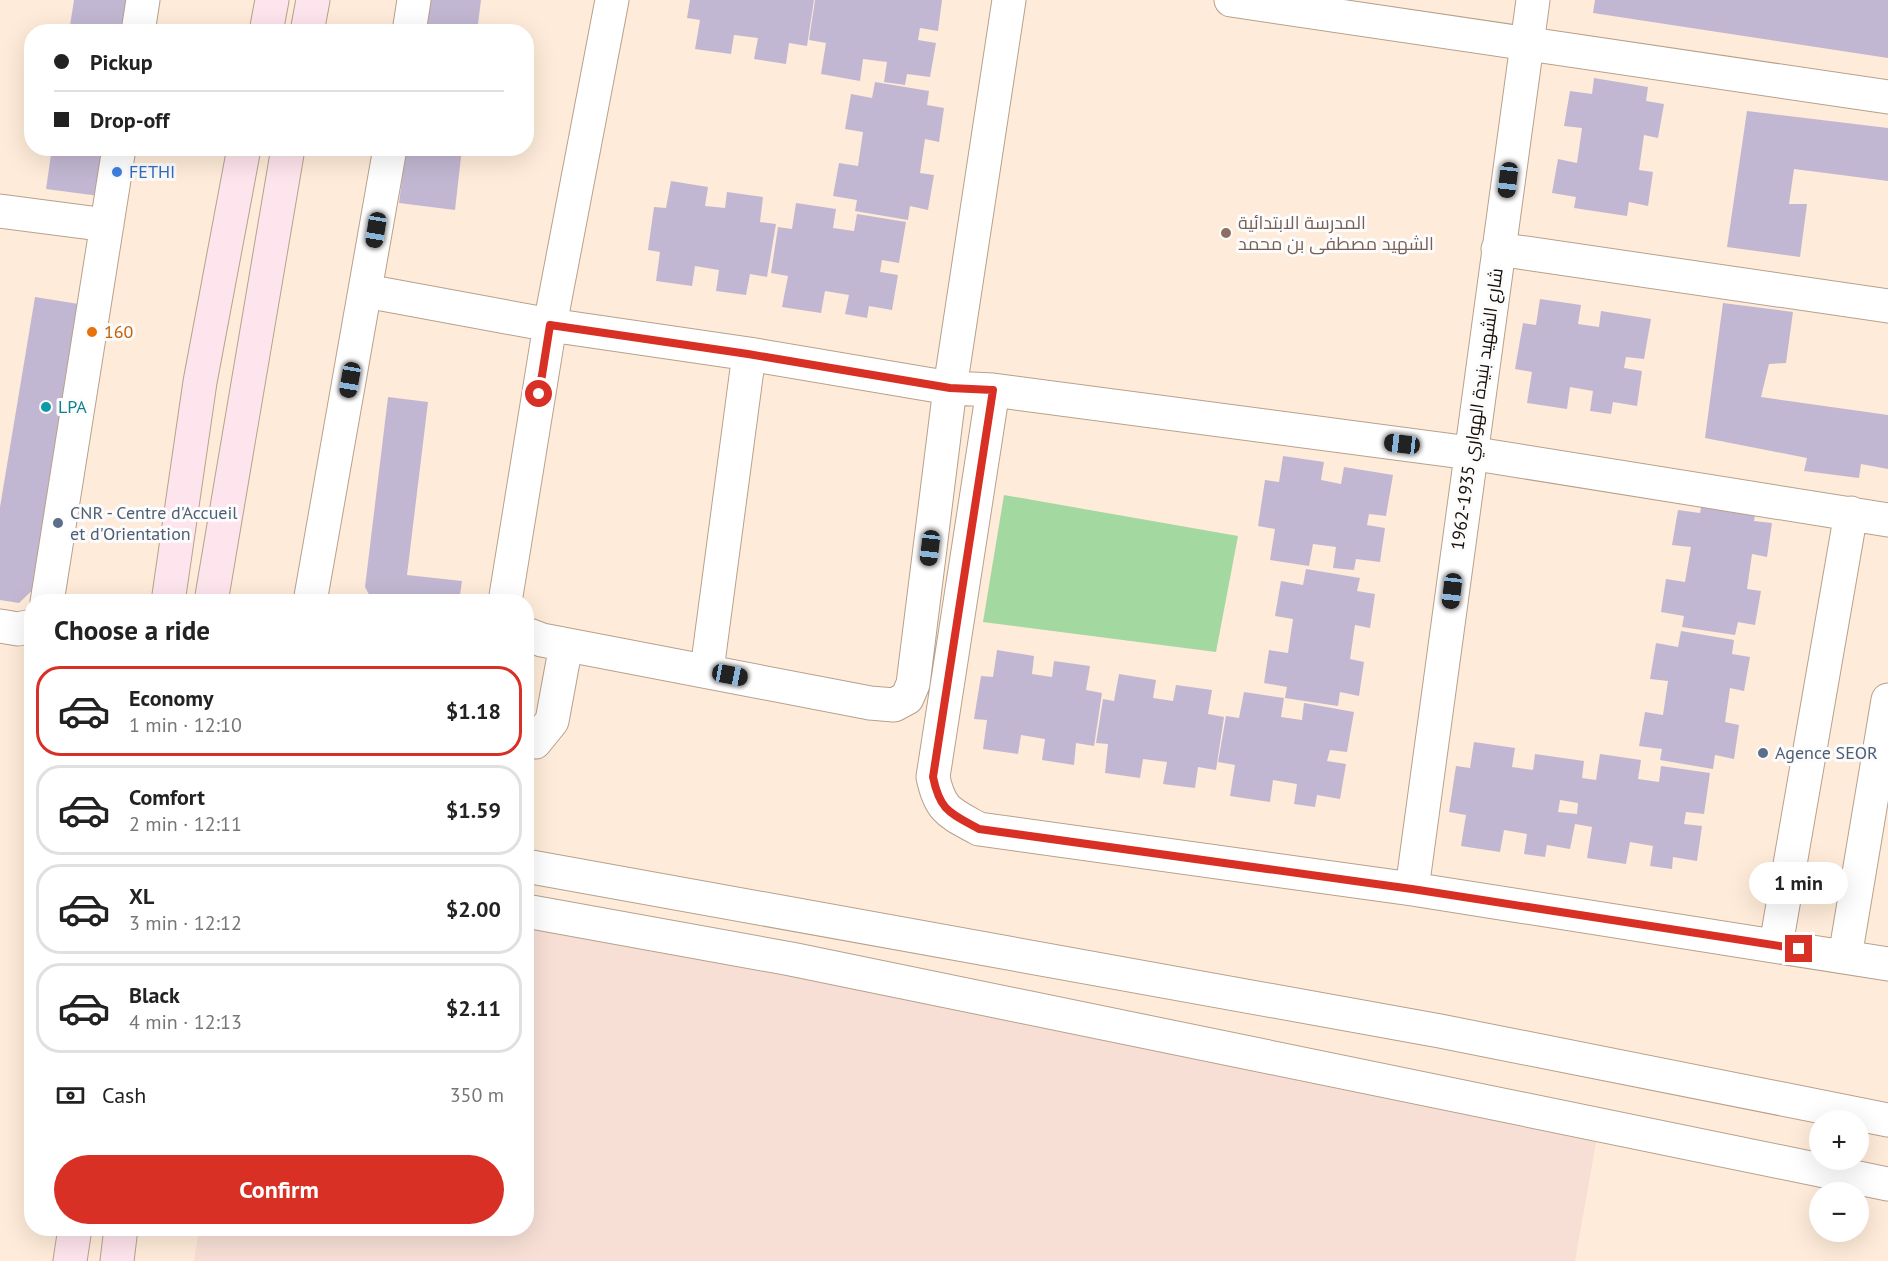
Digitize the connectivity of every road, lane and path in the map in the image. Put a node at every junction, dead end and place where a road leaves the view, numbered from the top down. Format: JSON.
{"nodes":[{"id":1,"x":143,"y":0,"type":"edge"},
{"id":2,"x":272,"y":0,"type":"edge"},
{"id":3,"x":313,"y":0,"type":"edge"},
{"id":4,"x":414,"y":0,"type":"edge"},
{"id":5,"x":612,"y":0,"type":"edge"},
{"id":6,"x":1009,"y":0,"type":"edge"},
{"id":7,"x":1230,"y":0,"type":"edge"},
{"id":8,"x":1533,"y":0,"type":"edge"},
{"id":9,"x":139,"y":24,"type":"edge"},
{"id":10,"x":268,"y":24,"type":"edge"},
{"id":11,"x":308,"y":24,"type":"edge"},
{"id":12,"x":410,"y":24,"type":"edge"},
{"id":13,"x":1527,"y":43,"type":"junction"},
{"id":14,"x":1888,"y":97,"type":"edge"},
{"id":15,"x":118,"y":156,"type":"edge"},
{"id":16,"x":242,"y":156,"type":"edge"},
{"id":17,"x":287,"y":156,"type":"edge"},
{"id":18,"x":389,"y":156,"type":"edge"},
{"id":19,"x":0,"y":211,"type":"edge"},
{"id":20,"x":107,"y":225,"type":"junction"},
{"id":21,"x":1498,"y":249,"type":"junction"},
{"id":22,"x":366,"y":291,"type":"junction"},
{"id":23,"x":1888,"y":306,"type":"edge"},
{"id":24,"x":550,"y":325,"type":"junction"},
{"id":25,"x":748,"y":354,"type":"junction"},
{"id":26,"x":950,"y":388,"type":"junction"},
{"id":27,"x":993,"y":390,"type":"junction"},
{"id":28,"x":1470,"y":453,"type":"junction"},
{"id":29,"x":1851,"y":513,"type":"junction"},
{"id":30,"x":1888,"y":520,"type":"edge"},
{"id":31,"x":48,"y":594,"type":"edge"},
{"id":32,"x":169,"y":594,"type":"edge"},
{"id":33,"x":212,"y":594,"type":"edge"},
{"id":34,"x":311,"y":594,"type":"edge"},
{"id":35,"x":506,"y":594,"type":"edge"},
{"id":36,"x":534,"y":637,"type":"edge"},
{"id":37,"x":567,"y":645,"type":"junction"},
{"id":38,"x":707,"y":670,"type":"junction"},
{"id":39,"x":1888,"y":700,"type":"edge"},
{"id":40,"x":534,"y":742,"type":"edge"},
{"id":41,"x":534,"y":867,"type":"edge"},
{"id":42,"x":1412,"y":889,"type":"junction"},
{"id":43,"x":534,"y":912,"type":"edge"},
{"id":44,"x":1776,"y":945,"type":"junction"},
{"id":45,"x":1845,"y":957,"type":"junction"},
{"id":46,"x":1888,"y":964,"type":"edge"},
{"id":47,"x":1888,"y":1120,"type":"edge"},
{"id":48,"x":1888,"y":1184,"type":"edge"},
{"id":49,"x":74,"y":1236,"type":"edge"},
{"id":50,"x":120,"y":1236,"type":"edge"},
{"id":51,"x":70,"y":1261,"type":"edge"},
{"id":52,"x":117,"y":1261,"type":"edge"}],
"edges":[{"from":1,"to":9,"type":"street"},
{"from":2,"to":10,"type":"main road"},
{"from":3,"to":11,"type":"main road"},
{"from":4,"to":12,"type":"street"},
{"from":5,"to":24,"type":"street"},
{"from":6,"to":26,"type":"street"},
{"from":7,"to":13,"type":"street"},
{"from":8,"to":13,"type":"street","name":"شارع الشهيد بنيدة الهواري 1935-1962"},
{"from":13,"to":14,"type":"street"},
{"from":13,"to":21,"type":"street","name":"شارع الشهيد بنيدة الهواري 1935-1962"},
{"from":15,"to":20,"type":"street"},
{"from":16,"to":32,"type":"main road"},
{"from":17,"to":33,"type":"main road"},
{"from":18,"to":22,"type":"street"},
{"from":19,"to":20,"type":"street"},
{"from":20,"to":31,"type":"street"},
{"from":21,"to":23,"type":"street"},
{"from":21,"to":28,"type":"street","name":"شارع الشهيد بنيدة الهواري 1935-1962"},
{"from":22,"to":24,"type":"street"},
{"from":22,"to":34,"type":"street"},
{"from":24,"to":25,"type":"street"},
{"from":24,"to":35,"type":"street"},
{"from":25,"to":26,"type":"street"},
{"from":25,"to":38,"type":"street"},
{"from":26,"to":27,"type":"street"},
{"from":26,"to":38,"type":"street"},
{"from":27,"to":28,"type":"street"},
{"from":27,"to":42,"type":"street"},
{"from":28,"to":29,"type":"street"},
{"from":28,"to":42,"type":"street","name":"شارع الشهيد بنيدة الهواري 1935-1962"},
{"from":29,"to":30,"type":"street"},
{"from":29,"to":44,"type":"street"},
{"from":36,"to":37,"type":"street"},
{"from":37,"to":38,"type":"street"},
{"from":37,"to":40,"type":"street"},
{"from":39,"to":45,"type":"street"},
{"from":41,"to":47,"type":"street"},
{"from":42,"to":44,"type":"street"},
{"from":43,"to":48,"type":"street"},
{"from":44,"to":45,"type":"street"},
{"from":45,"to":46,"type":"street"},
{"from":49,"to":51,"type":"main road"},
{"from":50,"to":52,"type":"main road"}]}
